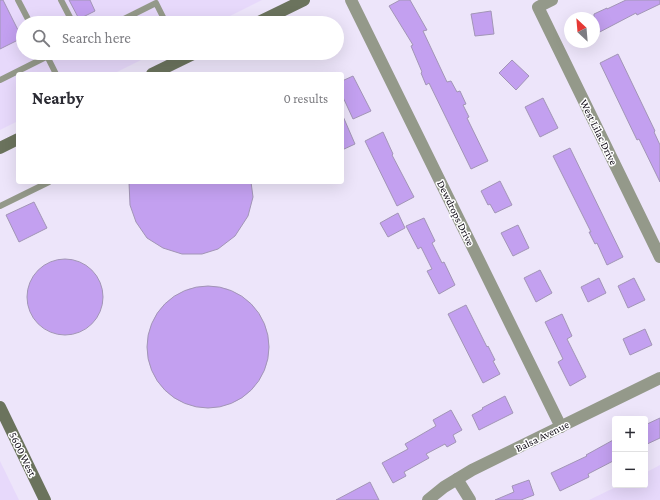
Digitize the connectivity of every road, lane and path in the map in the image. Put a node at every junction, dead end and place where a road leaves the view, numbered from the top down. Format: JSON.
{"nodes":[{"id":1,"x":18,"y":0,"type":"edge"},
{"id":2,"x":61,"y":0,"type":"edge"},
{"id":3,"x":163,"y":0,"type":"edge"},
{"id":4,"x":304,"y":0,"type":"edge"},
{"id":5,"x":351,"y":0,"type":"edge"},
{"id":6,"x":552,"y":0,"type":"edge"},
{"id":7,"x":156,"y":2,"type":"edge"},
{"id":8,"x":26,"y":16,"type":"edge"},
{"id":9,"x":69,"y":16,"type":"edge"},
{"id":10,"x":129,"y":16,"type":"edge"},
{"id":11,"x":163,"y":16,"type":"edge"},
{"id":12,"x":271,"y":16,"type":"edge"},
{"id":13,"x":37,"y":60,"type":"edge"},
{"id":14,"x":49,"y":60,"type":"edge"},
{"id":15,"x":178,"y":60,"type":"edge"},
{"id":16,"x":55,"y":72,"type":"edge"},
{"id":17,"x":156,"y":72,"type":"edge"},
{"id":18,"x":0,"y":80,"type":"edge"},
{"id":19,"x":16,"y":140,"type":"edge"},
{"id":20,"x":0,"y":148,"type":"edge"},
{"id":21,"x":45,"y":184,"type":"edge"},
{"id":22,"x":0,"y":206,"type":"edge"},
{"id":23,"x":660,"y":257,"type":"edge"},
{"id":24,"x":660,"y":378,"type":"edge"},
{"id":25,"x":0,"y":408,"type":"edge"},
{"id":26,"x":561,"y":427,"type":"junction"},
{"id":27,"x":457,"y":479,"type":"junction"},
{"id":28,"x":45,"y":500,"type":"edge"},
{"id":29,"x":428,"y":500,"type":"edge"},
{"id":30,"x":470,"y":500,"type":"edge"}],
"edges":[{"from":1,"to":8,"type":"lane"},
{"from":2,"to":9,"type":"lane"},
{"from":3,"to":7,"type":"lane"},
{"from":4,"to":12,"type":"main road"},
{"from":5,"to":26,"type":"street","name":"Dewdrops Drive"},
{"from":6,"to":23,"type":"street","name":"West Lilac Drive"},
{"from":7,"to":10,"type":"lane"},
{"from":7,"to":11,"type":"lane"},
{"from":13,"to":18,"type":"lane"},
{"from":14,"to":16,"type":"lane"},
{"from":15,"to":17,"type":"main road"},
{"from":19,"to":20,"type":"main road"},
{"from":21,"to":22,"type":"lane"},
{"from":24,"to":26,"type":"street","name":"Balsa Avenue"},
{"from":25,"to":28,"type":"main road","name":"5600 West"},
{"from":26,"to":27,"type":"street","name":"Balsa Avenue"},
{"from":27,"to":29,"type":"street","name":"Balsa Avenue"},
{"from":27,"to":30,"type":"street"}]}
